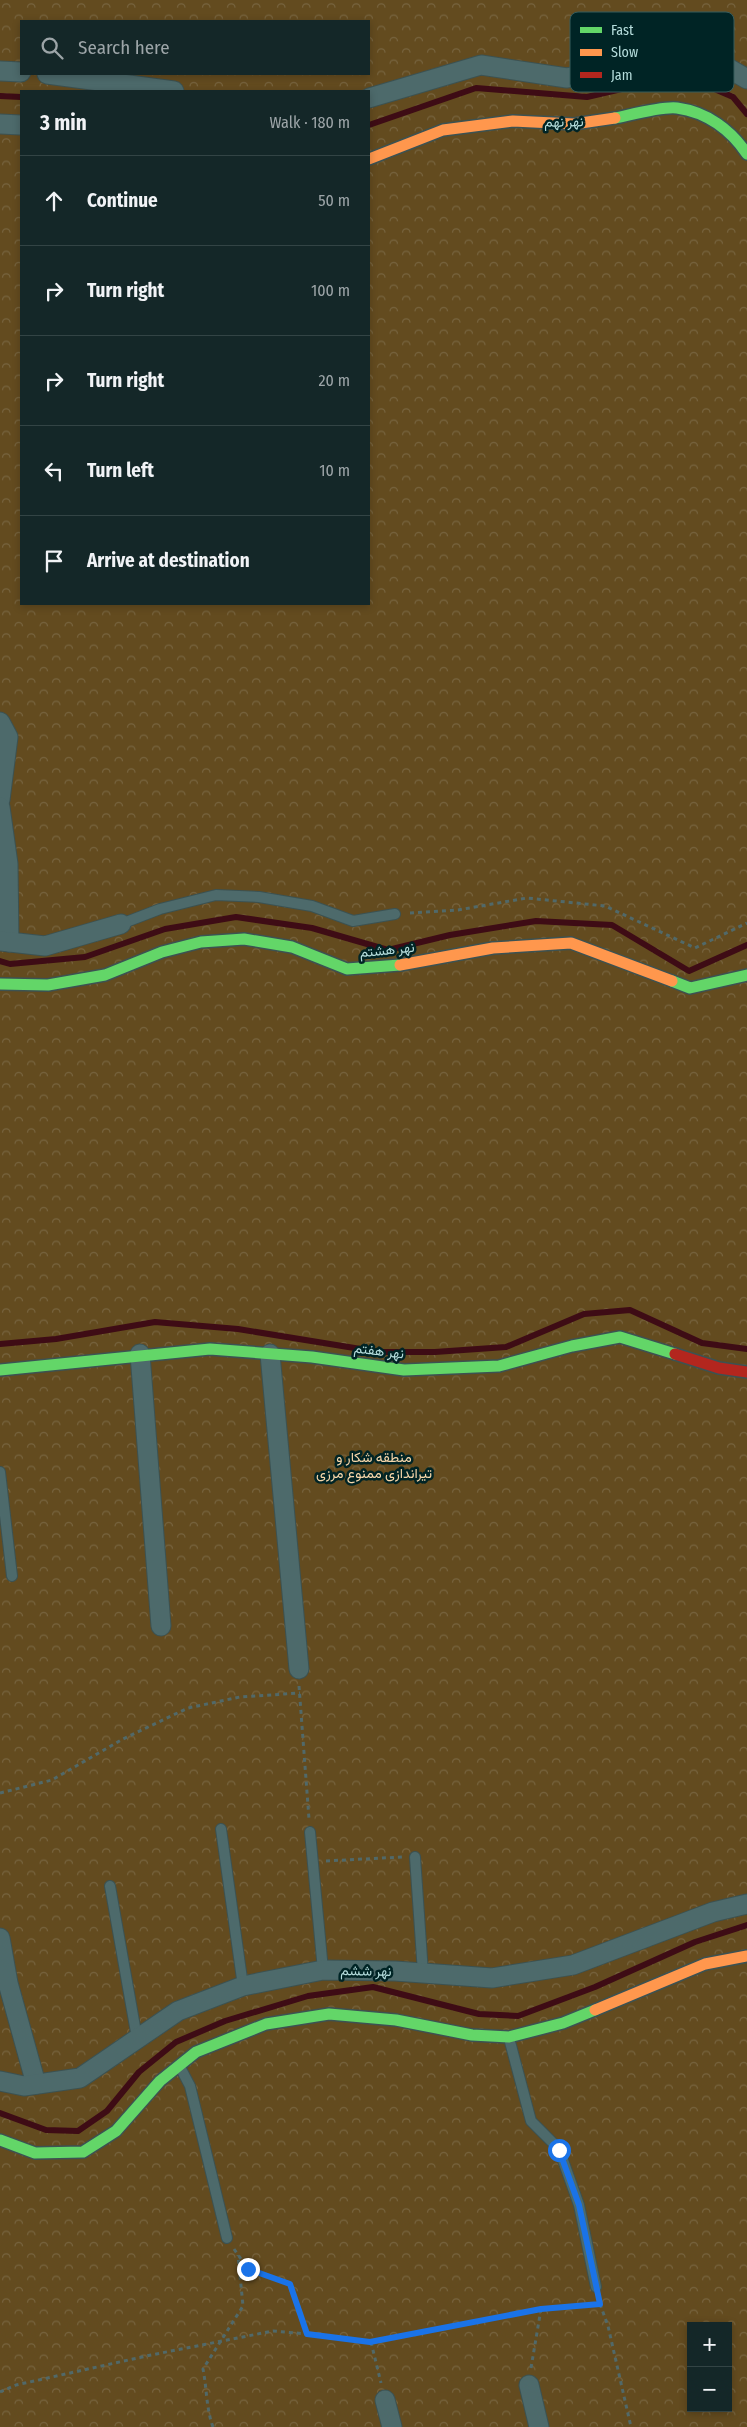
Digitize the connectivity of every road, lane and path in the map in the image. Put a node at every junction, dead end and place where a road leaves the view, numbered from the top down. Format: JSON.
{"nodes":[{"id":1,"x":0,"y":71,"type":"edge"},
{"id":2,"x":734,"y":71,"type":"edge"},
{"id":3,"x":20,"y":72,"type":"edge"},
{"id":4,"x":54,"y":75,"type":"edge"},
{"id":5,"x":570,"y":77,"type":"edge"},
{"id":6,"x":747,"y":78,"type":"edge"},
{"id":7,"x":167,"y":90,"type":"edge"},
{"id":8,"x":370,"y":98,"type":"edge"},
{"id":9,"x":0,"y":124,"type":"edge"},
{"id":10,"x":20,"y":125,"type":"edge"},
{"id":11,"x":747,"y":154,"type":"edge"},
{"id":12,"x":370,"y":160,"type":"edge"},
{"id":13,"x":0,"y":722,"type":"edge"},
{"id":14,"x":0,"y":800,"type":"edge"},
{"id":15,"x":0,"y":807,"type":"edge"},
{"id":16,"x":395,"y":914,"type":"joint"},
{"id":17,"x":747,"y":923,"type":"edge"},
{"id":18,"x":121,"y":924,"type":"joint"},
{"id":19,"x":4,"y":942,"type":"edge"},
{"id":20,"x":747,"y":975,"type":"edge"},
{"id":21,"x":0,"y":984,"type":"edge"},
{"id":22,"x":140,"y":1354,"type":"junction"},
{"id":23,"x":270,"y":1354,"type":"junction"},
{"id":24,"x":0,"y":1370,"type":"edge"},
{"id":25,"x":747,"y":1372,"type":"edge"},
{"id":26,"x":0,"y":1472,"type":"edge"},
{"id":27,"x":12,"y":1576,"type":"dead end"},
{"id":28,"x":161,"y":1626,"type":"dead end"},
{"id":29,"x":299,"y":1670,"type":"joint"},
{"id":30,"x":300,"y":1693,"type":"junction"},
{"id":31,"x":0,"y":1793,"type":"edge"},
{"id":32,"x":221,"y":1830,"type":"dead end"},
{"id":33,"x":310,"y":1832,"type":"joint"},
{"id":34,"x":415,"y":1857,"type":"joint"},
{"id":35,"x":313,"y":1862,"type":"junction"},
{"id":36,"x":110,"y":1886,"type":"dead end"},
{"id":37,"x":747,"y":1904,"type":"edge"},
{"id":38,"x":0,"y":1938,"type":"edge"},
{"id":39,"x":747,"y":1956,"type":"edge"},
{"id":40,"x":323,"y":1970,"type":"junction"},
{"id":41,"x":423,"y":1973,"type":"junction"},
{"id":42,"x":243,"y":1986,"type":"junction"},
{"id":43,"x":509,"y":2037,"type":"junction"},
{"id":44,"x":137,"y":2038,"type":"junction"},
{"id":45,"x":179,"y":2066,"type":"junction"},
{"id":46,"x":0,"y":2081,"type":"edge"},
{"id":47,"x":36,"y":2084,"type":"junction"},
{"id":48,"x":0,"y":2140,"type":"edge"},
{"id":49,"x":227,"y":2238,"type":"joint"},
{"id":50,"x":238,"y":2254,"type":"junction"},
{"id":51,"x":596,"y":2287,"type":"joint"},
{"id":52,"x":600,"y":2304,"type":"junction"},
{"id":53,"x":541,"y":2309,"type":"junction"},
{"id":54,"x":307,"y":2334,"type":"junction"},
{"id":55,"x":222,"y":2341,"type":"junction"},
{"id":56,"x":370,"y":2342,"type":"junction"},
{"id":57,"x":529,"y":2385,"type":"joint"},
{"id":58,"x":0,"y":2392,"type":"edge"},
{"id":59,"x":385,"y":2400,"type":"joint"},
{"id":60,"x":213,"y":2427,"type":"edge"},
{"id":61,"x":392,"y":2427,"type":"edge"},
{"id":62,"x":539,"y":2427,"type":"edge"},
{"id":63,"x":631,"y":2427,"type":"edge"}],
"edges":[{"from":1,"to":3,"type":"street"},
{"from":2,"to":6,"type":"street"},
{"from":4,"to":7,"type":"street"},
{"from":5,"to":8,"type":"street"},
{"from":9,"to":10,"type":"street"},
{"from":11,"to":12,"type":"street","name":"نهر نهم"},
{"from":13,"to":14,"type":"street"},
{"from":15,"to":19,"type":"street"},
{"from":16,"to":17,"type":"path"},
{"from":16,"to":18,"type":"lane"},
{"from":18,"to":19,"type":"street"},
{"from":20,"to":21,"type":"street","name":"نهر هشتم"},
{"from":22,"to":23,"type":"street","name":"نهر هفتم"},
{"from":22,"to":24,"type":"street","name":"نهر هفتم"},
{"from":22,"to":28,"type":"street"},
{"from":23,"to":25,"type":"street","name":"نهر هفتم"},
{"from":23,"to":29,"type":"street"},
{"from":26,"to":27,"type":"lane"},
{"from":29,"to":30,"type":"path"},
{"from":30,"to":31,"type":"path"},
{"from":30,"to":33,"type":"path"},
{"from":32,"to":42,"type":"lane"},
{"from":33,"to":35,"type":"lane"},
{"from":34,"to":35,"type":"path"},
{"from":34,"to":41,"type":"lane"},
{"from":35,"to":40,"type":"lane"},
{"from":36,"to":44,"type":"lane"},
{"from":37,"to":41,"type":"street","name":"نهر ششم"},
{"from":38,"to":47,"type":"street"},
{"from":39,"to":43,"type":"street"},
{"from":40,"to":41,"type":"street","name":"نهر ششم"},
{"from":40,"to":42,"type":"street","name":"نهر ششم"},
{"from":42,"to":44,"type":"street","name":"نهر ششم"},
{"from":43,"to":45,"type":"street"},
{"from":43,"to":51,"type":"lane"},
{"from":44,"to":47,"type":"street","name":"نهر ششم"},
{"from":45,"to":48,"type":"street"},
{"from":45,"to":49,"type":"lane"},
{"from":46,"to":47,"type":"street","name":"نهر ششم"},
{"from":49,"to":50,"type":"path"},
{"from":50,"to":54,"type":"path"},
{"from":50,"to":55,"type":"path"},
{"from":51,"to":52,"type":"path"},
{"from":52,"to":53,"type":"path"},
{"from":52,"to":63,"type":"path"},
{"from":53,"to":56,"type":"path"},
{"from":53,"to":57,"type":"path"},
{"from":54,"to":55,"type":"path"},
{"from":54,"to":56,"type":"path"},
{"from":55,"to":58,"type":"path"},
{"from":55,"to":60,"type":"path"},
{"from":56,"to":59,"type":"path"},
{"from":57,"to":62,"type":"street"},
{"from":59,"to":61,"type":"street"}]}
